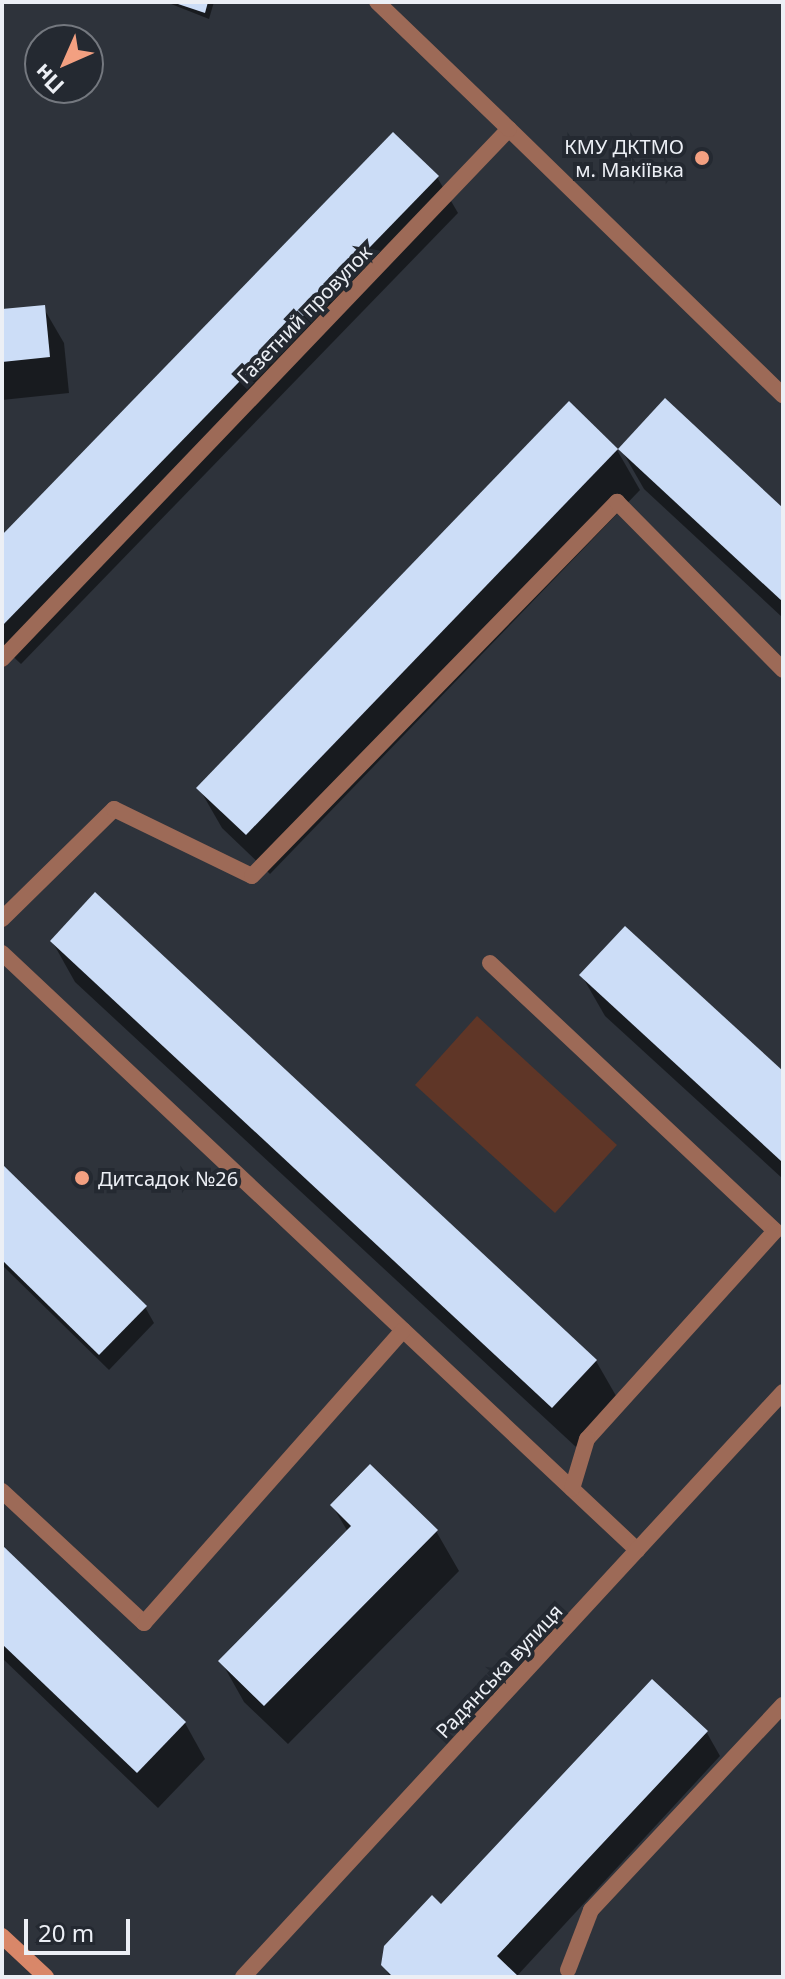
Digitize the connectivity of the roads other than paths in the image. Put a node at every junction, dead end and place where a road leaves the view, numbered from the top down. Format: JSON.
{"nodes":[{"id":1,"x":377,"y":2,"type":"edge"},
{"id":2,"x":509,"y":129,"type":"junction"},
{"id":3,"x":783,"y":395,"type":"edge"},
{"id":4,"x":2,"y":659,"type":"edge"},
{"id":5,"x":783,"y":670,"type":"edge"},
{"id":6,"x":2,"y":919,"type":"edge"},
{"id":7,"x":2,"y":953,"type":"edge"},
{"id":8,"x":490,"y":963,"type":"dead end"},
{"id":9,"x":403,"y":1330,"type":"junction"},
{"id":10,"x":783,"y":1392,"type":"edge"},
{"id":11,"x":572,"y":1489,"type":"junction"},
{"id":12,"x":2,"y":1491,"type":"edge"},
{"id":13,"x":637,"y":1550,"type":"junction"},
{"id":14,"x":783,"y":1705,"type":"edge"},
{"id":15,"x":2,"y":1936,"type":"edge"},
{"id":16,"x":277,"y":1941,"type":"junction"},
{"id":17,"x":568,"y":1970,"type":"dead end"},
{"id":18,"x":46,"y":1977,"type":"edge"},
{"id":19,"x":243,"y":1977,"type":"edge"},
{"id":20,"x":255,"y":1977,"type":"edge"}],
"edges":[{"from":1,"to":2,"type":"street"},
{"from":2,"to":3,"type":"street"},
{"from":2,"to":4,"type":"street","name":"Газетний провулок"},
{"from":5,"to":6,"type":"street"},
{"from":7,"to":9,"type":"street"},
{"from":8,"to":11,"type":"street"},
{"from":9,"to":11,"type":"street"},
{"from":9,"to":12,"type":"street"},
{"from":10,"to":13,"type":"street","name":"Радянська вулиця"},
{"from":11,"to":13,"type":"street"},
{"from":13,"to":16,"type":"street","name":"Радянська вулиця"},
{"from":14,"to":17,"type":"street"},
{"from":15,"to":18,"type":"main road"},
{"from":16,"to":19,"type":"street","name":"Радянська вулиця"},
{"from":16,"to":20,"type":"street"}]}
